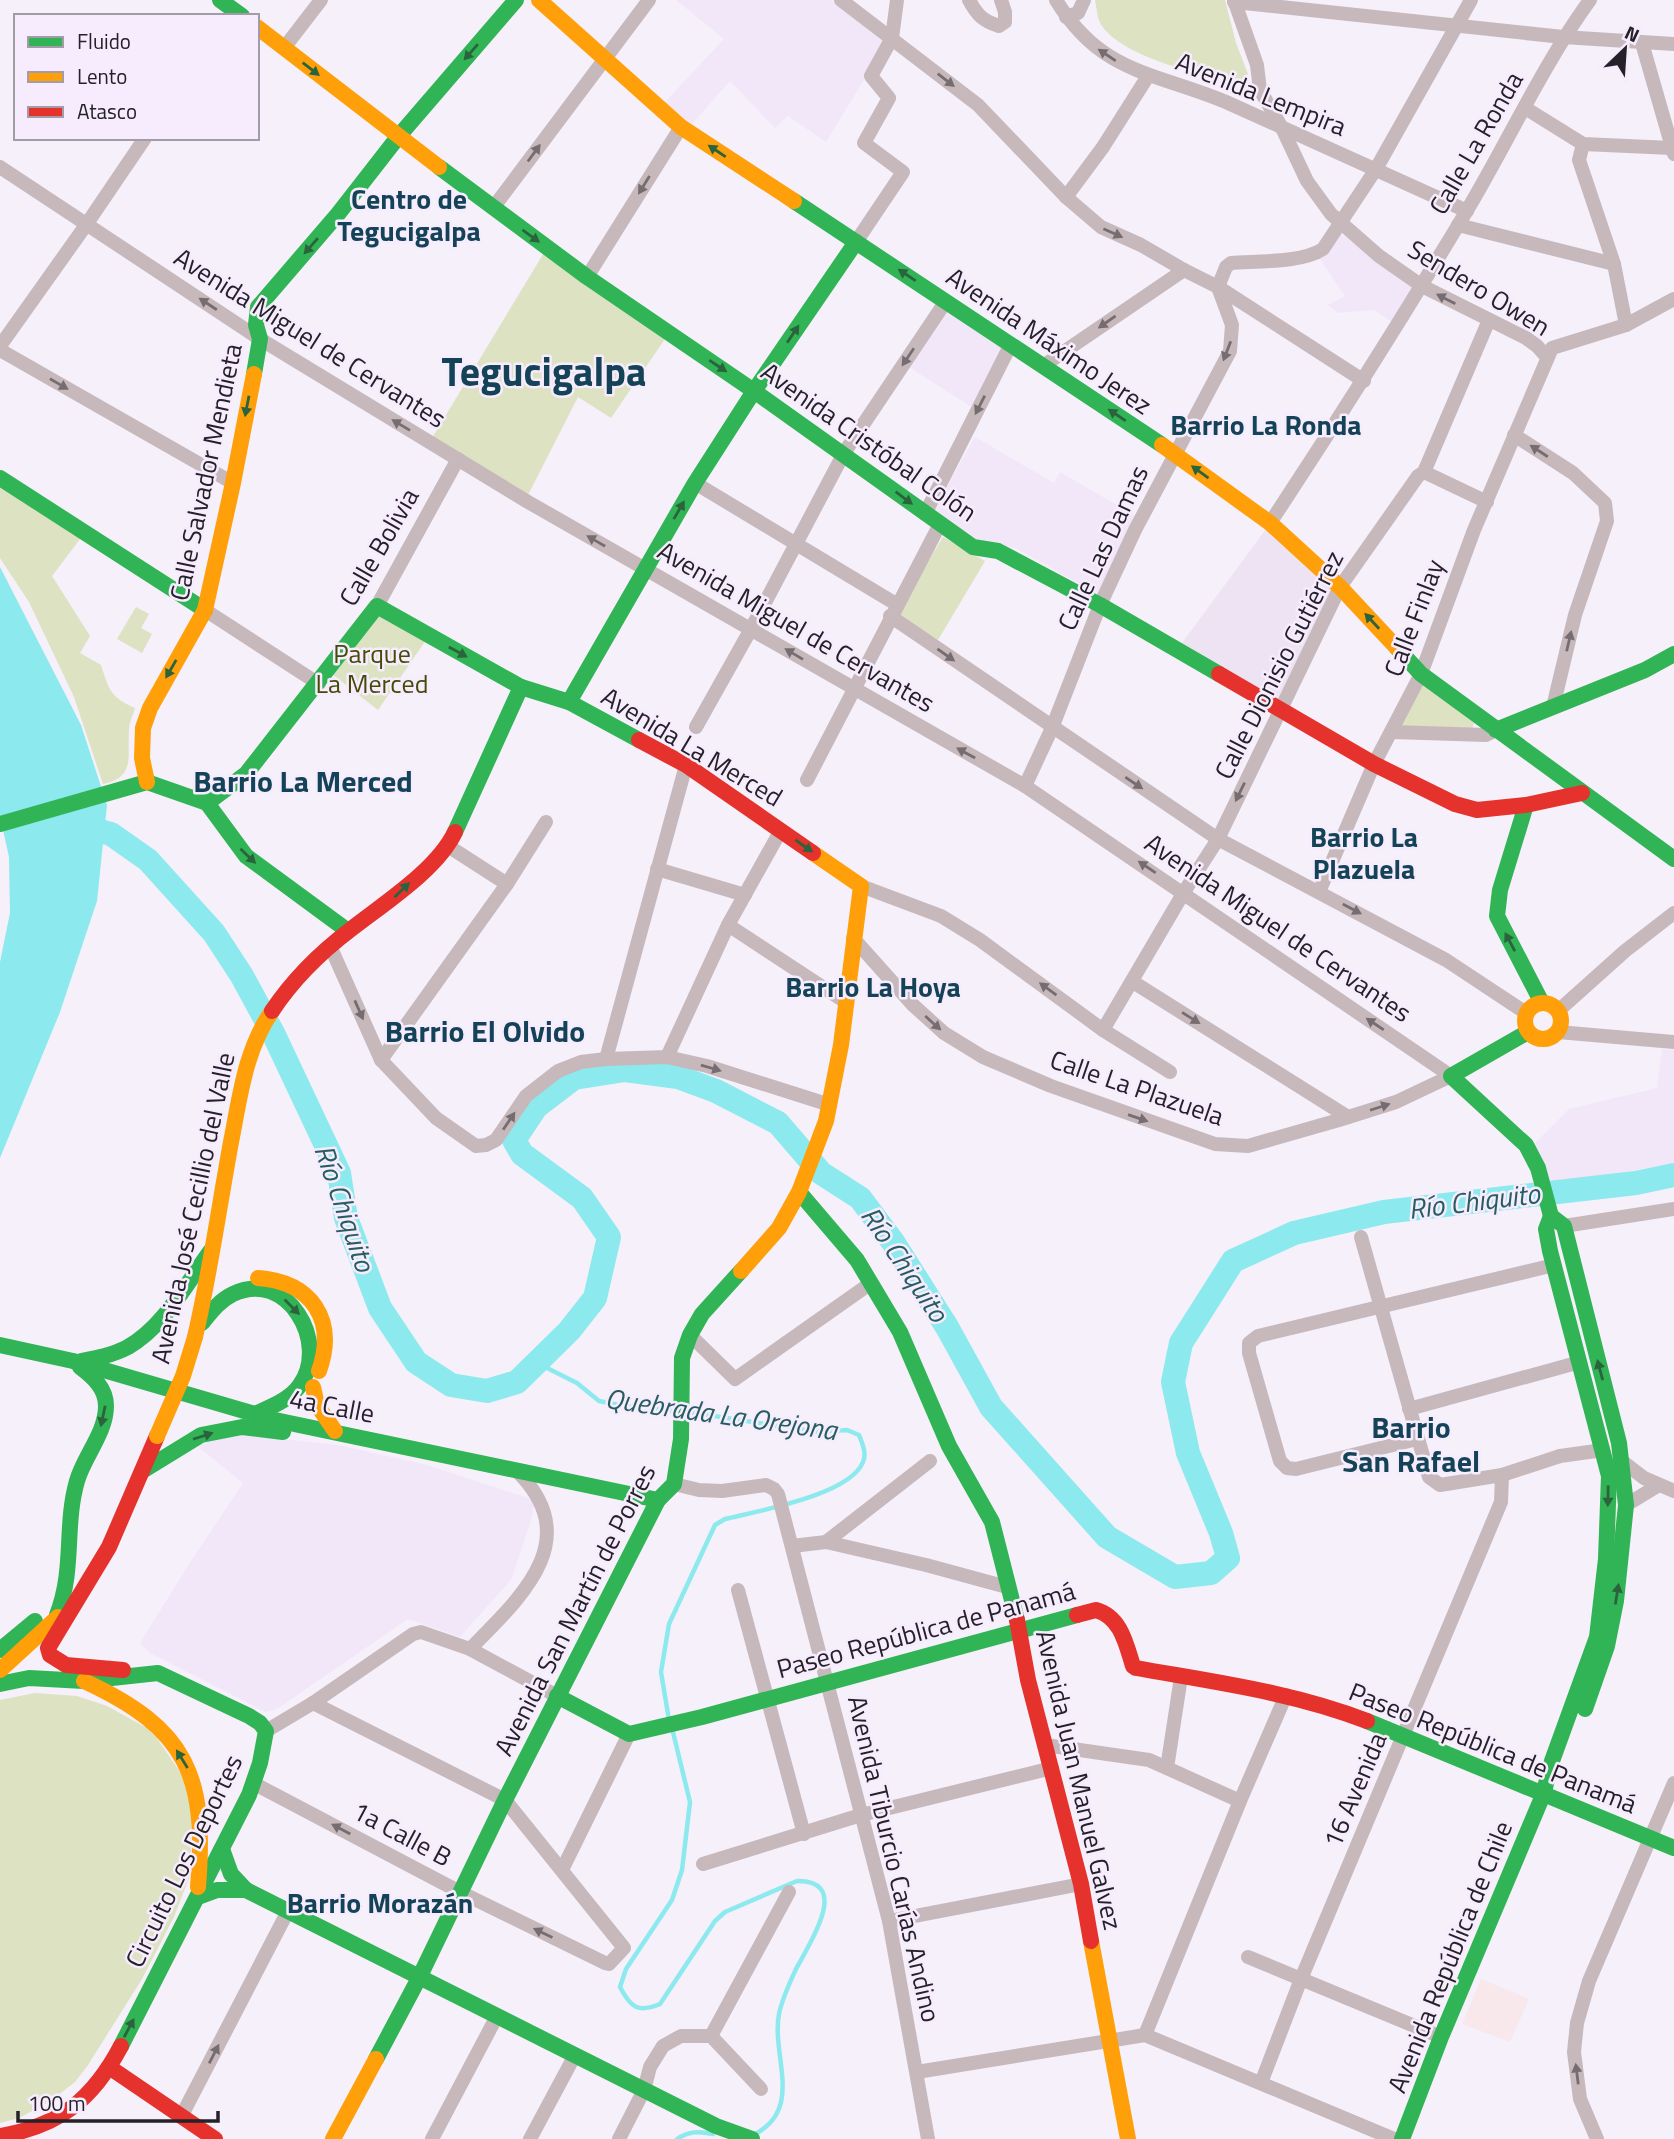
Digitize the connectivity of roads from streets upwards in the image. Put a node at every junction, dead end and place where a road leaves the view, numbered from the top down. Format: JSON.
{"nodes":[{"id":1,"x":321,"y":0,"type":"edge"},
{"id":2,"x":516,"y":0,"type":"edge"},
{"id":3,"x":540,"y":0,"type":"edge"},
{"id":4,"x":649,"y":0,"type":"edge"},
{"id":5,"x":841,"y":0,"type":"edge"},
{"id":6,"x":897,"y":0,"type":"edge"},
{"id":7,"x":970,"y":0,"type":"edge"},
{"id":8,"x":1001,"y":0,"type":"edge"},
{"id":9,"x":1056,"y":0,"type":"edge"},
{"id":10,"x":1084,"y":0,"type":"edge"},
{"id":11,"x":1471,"y":0,"type":"edge"},
{"id":12,"x":1590,"y":0,"type":"edge"},
{"id":13,"x":1234,"y":1,"type":"edge"},
{"id":14,"x":1066,"y":17,"type":"junction"},
{"id":15,"x":1457,"y":26,"type":"junction"},
{"id":16,"x":259,"y":29,"type":"edge"},
{"id":17,"x":1563,"y":37,"type":"junction"},
{"id":18,"x":892,"y":38,"type":"junction"},
{"id":19,"x":1642,"y":43,"type":"junction"},
{"id":20,"x":1674,"y":44,"type":"edge"},
{"id":21,"x":284,"y":48,"type":"junction"},
{"id":22,"x":604,"y":58,"type":"junction"},
{"id":23,"x":1148,"y":76,"type":"junction"},
{"id":24,"x":1525,"y":108,"type":"junction"},
{"id":25,"x":681,"y":127,"type":"junction"},
{"id":26,"x":1282,"y":128,"type":"junction"},
{"id":27,"x":398,"y":136,"type":"junction"},
{"id":28,"x":144,"y":140,"type":"edge"},
{"id":29,"x":1583,"y":144,"type":"junction"},
{"id":30,"x":1673,"y":151,"type":"edge"},
{"id":31,"x":0,"y":167,"type":"edge"},
{"id":32,"x":1376,"y":169,"type":"junction"},
{"id":33,"x":1066,"y":197,"type":"junction"},
{"id":34,"x":493,"y":208,"type":"junction"},
{"id":35,"x":1467,"y":211,"type":"junction"},
{"id":36,"x":1340,"y":224,"type":"junction"},
{"id":37,"x":86,"y":225,"type":"junction"},
{"id":38,"x":1458,"y":225,"type":"junction"},
{"id":39,"x":856,"y":242,"type":"junction"},
{"id":40,"x":1614,"y":264,"type":"junction"},
{"id":41,"x":1184,"y":270,"type":"junction"},
{"id":42,"x":587,"y":277,"type":"junction"},
{"id":43,"x":1422,"y":286,"type":"junction"},
{"id":44,"x":1219,"y":287,"type":"junction"},
{"id":45,"x":1674,"y":299,"type":"edge"},
{"id":46,"x":946,"y":301,"type":"junction"},
{"id":47,"x":1489,"y":320,"type":"junction"},
{"id":48,"x":1626,"y":325,"type":"junction"},
{"id":49,"x":260,"y":339,"type":"junction"},
{"id":50,"x":1011,"y":345,"type":"junction"},
{"id":51,"x":0,"y":348,"type":"edge"},
{"id":52,"x":1547,"y":357,"type":"junction"},
{"id":53,"x":1043,"y":366,"type":"junction"},
{"id":54,"x":1364,"y":381,"type":"junction"},
{"id":55,"x":754,"y":391,"type":"junction"},
{"id":56,"x":1514,"y":435,"type":"junction"},
{"id":57,"x":844,"y":453,"type":"junction"},
{"id":58,"x":1174,"y":453,"type":"junction"},
{"id":59,"x":458,"y":459,"type":"junction"},
{"id":60,"x":1423,"y":472,"type":"junction"},
{"id":61,"x":0,"y":478,"type":"edge"},
{"id":62,"x":233,"y":483,"type":"junction"},
{"id":63,"x":695,"y":483,"type":"junction"},
{"id":64,"x":1487,"y":502,"type":"junction"},
{"id":65,"x":925,"y":514,"type":"junction"},
{"id":66,"x":1270,"y":523,"type":"junction"},
{"id":67,"x":940,"y":524,"type":"junction"},
{"id":68,"x":796,"y":544,"type":"junction"},
{"id":69,"x":645,"y":569,"type":"junction"},
{"id":70,"x":1340,"y":587,"type":"junction"},
{"id":71,"x":1100,"y":605,"type":"junction"},
{"id":72,"x":377,"y":606,"type":"junction"},
{"id":73,"x":205,"y":610,"type":"junction"},
{"id":74,"x":893,"y":610,"type":"junction"},
{"id":75,"x":751,"y":629,"type":"junction"},
{"id":76,"x":1674,"y":654,"type":"edge"},
{"id":77,"x":1421,"y":674,"type":"junction"},
{"id":78,"x":319,"y":684,"type":"junction"},
{"id":79,"x":521,"y":687,"type":"junction"},
{"id":80,"x":852,"y":689,"type":"junction"},
{"id":81,"x":569,"y":702,"type":"junction"},
{"id":82,"x":1553,"y":707,"type":"junction"},
{"id":83,"x":1280,"y":708,"type":"junction"},
{"id":84,"x":696,"y":727,"type":"dead end"},
{"id":85,"x":1052,"y":728,"type":"junction"},
{"id":86,"x":1496,"y":730,"type":"junction"},
{"id":87,"x":1392,"y":732,"type":"junction"},
{"id":88,"x":1374,"y":764,"type":"junction"},
{"id":89,"x":686,"y":765,"type":"junction"},
{"id":90,"x":807,"y":780,"type":"dead end"},
{"id":91,"x":147,"y":782,"type":"junction"},
{"id":92,"x":1025,"y":786,"type":"junction"},
{"id":93,"x":1582,"y":793,"type":"junction"},
{"id":94,"x":207,"y":803,"type":"junction"},
{"id":95,"x":1526,"y":805,"type":"junction"},
{"id":96,"x":546,"y":822,"type":"dead end"},
{"id":97,"x":0,"y":824,"type":"edge"},
{"id":98,"x":781,"y":830,"type":"junction"},
{"id":99,"x":1218,"y":839,"type":"junction"},
{"id":100,"x":447,"y":846,"type":"junction"},
{"id":101,"x":1674,"y":859,"type":"edge"},
{"id":102,"x":657,"y":869,"type":"junction"},
{"id":103,"x":507,"y":884,"type":"junction"},
{"id":104,"x":861,"y":886,"type":"junction"},
{"id":105,"x":1184,"y":892,"type":"junction"},
{"id":106,"x":1319,"y":892,"type":"junction"},
{"id":107,"x":745,"y":895,"type":"junction"},
{"id":108,"x":1674,"y":913,"type":"edge"},
{"id":109,"x":728,"y":925,"type":"junction"},
{"id":110,"x":348,"y":931,"type":"junction"},
{"id":111,"x":853,"y":938,"type":"junction"},
{"id":112,"x":331,"y":948,"type":"junction"},
{"id":113,"x":1133,"y":982,"type":"junction"},
{"id":114,"x":847,"y":1003,"type":"junction"},
{"id":115,"x":1542,"y":1003,"type":"junction"},
{"id":116,"x":1558,"y":1012,"type":"junction"},
{"id":117,"x":1526,"y":1013,"type":"junction"},
{"id":118,"x":1103,"y":1030,"type":"junction"},
{"id":119,"x":1528,"y":1032,"type":"junction"},
{"id":120,"x":1558,"y":1032,"type":"junction"},
{"id":121,"x":1674,"y":1042,"type":"edge"},
{"id":122,"x":667,"y":1057,"type":"junction"},
{"id":123,"x":606,"y":1059,"type":"junction"},
{"id":124,"x":381,"y":1060,"type":"junction"},
{"id":125,"x":1170,"y":1072,"type":"dead end"},
{"id":126,"x":1451,"y":1076,"type":"junction"},
{"id":127,"x":830,"y":1105,"type":"junction"},
{"id":128,"x":1348,"y":1117,"type":"junction"},
{"id":129,"x":1538,"y":1168,"type":"joint"},
{"id":130,"x":800,"y":1190,"type":"junction"},
{"id":131,"x":1674,"y":1209,"type":"edge"},
{"id":132,"x":1555,"y":1218,"type":"junction"},
{"id":133,"x":1361,"y":1237,"type":"dead end"},
{"id":134,"x":213,"y":1249,"type":"junction"},
{"id":135,"x":1554,"y":1265,"type":"junction"},
{"id":136,"x":871,"y":1283,"type":"junction"},
{"id":137,"x":206,"y":1291,"type":"junction"},
{"id":138,"x":1380,"y":1305,"type":"junction"},
{"id":139,"x":196,"y":1333,"type":"junction"},
{"id":140,"x":690,"y":1335,"type":"junction"},
{"id":141,"x":0,"y":1345,"type":"edge"},
{"id":142,"x":74,"y":1362,"type":"junction"},
{"id":143,"x":1580,"y":1362,"type":"junction"},
{"id":144,"x":313,"y":1387,"type":"junction"},
{"id":145,"x":1409,"y":1409,"type":"junction"},
{"id":146,"x":255,"y":1414,"type":"junction"},
{"id":147,"x":275,"y":1420,"type":"junction"},
{"id":148,"x":335,"y":1431,"type":"junction"},
{"id":149,"x":1417,"y":1439,"type":"junction"},
{"id":150,"x":1603,"y":1450,"type":"junction"},
{"id":151,"x":930,"y":1461,"type":"dead end"},
{"id":152,"x":1622,"y":1461,"type":"junction"},
{"id":153,"x":484,"y":1462,"type":"junction"},
{"id":154,"x":516,"y":1469,"type":"junction"},
{"id":155,"x":144,"y":1470,"type":"junction"},
{"id":156,"x":1502,"y":1475,"type":"junction"},
{"id":157,"x":674,"y":1484,"type":"junction"},
{"id":158,"x":1659,"y":1485,"type":"junction"},
{"id":159,"x":1674,"y":1491,"type":"edge"},
{"id":160,"x":658,"y":1500,"type":"junction"},
{"id":161,"x":1626,"y":1505,"type":"junction"},
{"id":162,"x":826,"y":1542,"type":"junction"},
{"id":163,"x":792,"y":1546,"type":"junction"},
{"id":164,"x":67,"y":1582,"type":"junction"},
{"id":165,"x":1007,"y":1587,"type":"junction"},
{"id":166,"x":738,"y":1590,"type":"dead end"},
{"id":167,"x":74,"y":1602,"type":"junction"},
{"id":168,"x":56,"y":1619,"type":"junction"},
{"id":169,"x":1020,"y":1631,"type":"junction"},
{"id":170,"x":470,"y":1649,"type":"junction"},
{"id":171,"x":0,"y":1650,"type":"edge"},
{"id":172,"x":0,"y":1670,"type":"edge"},
{"id":173,"x":150,"y":1673,"type":"junction"},
{"id":174,"x":1181,"y":1677,"type":"junction"},
{"id":175,"x":83,"y":1681,"type":"junction"},
{"id":176,"x":828,"y":1681,"type":"junction"},
{"id":177,"x":0,"y":1684,"type":"edge"},
{"id":178,"x":1286,"y":1695,"type":"junction"},
{"id":179,"x":558,"y":1696,"type":"junction"},
{"id":180,"x":767,"y":1698,"type":"junction"},
{"id":181,"x":313,"y":1703,"type":"junction"},
{"id":182,"x":266,"y":1731,"type":"junction"},
{"id":183,"x":635,"y":1733,"type":"junction"},
{"id":184,"x":1405,"y":1736,"type":"junction"},
{"id":185,"x":1045,"y":1745,"type":"junction"},
{"id":186,"x":1167,"y":1768,"type":"junction"},
{"id":187,"x":1052,"y":1769,"type":"junction"},
{"id":188,"x":253,"y":1783,"type":"junction"},
{"id":189,"x":1674,"y":1783,"type":"edge"},
{"id":190,"x":1544,"y":1795,"type":"junction"},
{"id":191,"x":505,"y":1800,"type":"junction"},
{"id":192,"x":1240,"y":1801,"type":"junction"},
{"id":193,"x":860,"y":1815,"type":"junction"},
{"id":194,"x":804,"y":1834,"type":"junction"},
{"id":195,"x":1650,"y":1838,"type":"junction"},
{"id":196,"x":1674,"y":1848,"type":"edge"},
{"id":197,"x":222,"y":1849,"type":"junction"},
{"id":198,"x":703,"y":1864,"type":"dead end"},
{"id":199,"x":562,"y":1870,"type":"junction"},
{"id":200,"x":1081,"y":1884,"type":"junction"},
{"id":201,"x":246,"y":1890,"type":"junction"},
{"id":202,"x":460,"y":1892,"type":"junction"},
{"id":203,"x":789,"y":1892,"type":"dead end"},
{"id":204,"x":198,"y":1897,"type":"junction"},
{"id":205,"x":288,"y":1911,"type":"junction"},
{"id":206,"x":889,"y":1922,"type":"junction"},
{"id":207,"x":1248,"y":1956,"type":"dead end"},
{"id":208,"x":419,"y":1978,"type":"junction"},
{"id":209,"x":1301,"y":1979,"type":"junction"},
{"id":210,"x":497,"y":2016,"type":"junction"},
{"id":211,"x":1145,"y":2035,"type":"junction"},
{"id":212,"x":710,"y":2036,"type":"junction"},
{"id":213,"x":1441,"y":2037,"type":"junction"},
{"id":214,"x":1109,"y":2040,"type":"junction"},
{"id":215,"x":575,"y":2055,"type":"junction"},
{"id":216,"x":109,"y":2067,"type":"junction"},
{"id":217,"x":917,"y":2071,"type":"junction"},
{"id":218,"x":1261,"y":2083,"type":"junction"},
{"id":219,"x":761,"y":2088,"type":"dead end"},
{"id":220,"x":645,"y":2090,"type":"junction"},
{"id":221,"x":182,"y":2115,"type":"junction"},
{"id":222,"x":39,"y":2134,"type":"edge"},
{"id":223,"x":0,"y":2136,"type":"edge"},
{"id":224,"x":215,"y":2139,"type":"edge"},
{"id":225,"x":333,"y":2139,"type":"edge"},
{"id":226,"x":432,"y":2139,"type":"edge"},
{"id":227,"x":530,"y":2139,"type":"edge"},
{"id":228,"x":619,"y":2139,"type":"edge"},
{"id":229,"x":752,"y":2139,"type":"edge"},
{"id":230,"x":928,"y":2139,"type":"edge"},
{"id":231,"x":1128,"y":2139,"type":"edge"},
{"id":232,"x":1394,"y":2139,"type":"edge"},
{"id":233,"x":1402,"y":2139,"type":"edge"},
{"id":234,"x":1597,"y":2139,"type":"edge"}],
"edges":[{"from":1,"to":21,"type":"street"},
{"from":2,"to":27,"type":"street","name":"Calle Salvador Mendieta","one_way":true},
{"from":3,"to":22,"type":"street","name":"Avenida Máximo Jerez"},
{"from":4,"to":22,"type":"street"},
{"from":5,"to":18,"type":"street"},
{"from":6,"to":18,"type":"street"},
{"from":7,"to":8,"type":"street"},
{"from":9,"to":14,"type":"street","name":"Avenida Lempira"},
{"from":10,"to":14,"type":"street"},
{"from":11,"to":15,"type":"street"},
{"from":12,"to":17,"type":"street","name":"Calle La Ronda"},
{"from":13,"to":15,"type":"street"},
{"from":13,"to":26,"type":"street","name":"Sendero Owen"},
{"from":23,"to":14,"type":"street","name":"Avenida Lempira","one_way":true},
{"from":15,"to":17,"type":"street"},
{"from":15,"to":32,"type":"street"},
{"from":16,"to":21,"type":"street","name":"Avenida Cristóbal Colón"},
{"from":17,"to":19,"type":"street"},
{"from":17,"to":24,"type":"street","name":"Calle La Ronda"},
{"from":18,"to":33,"type":"street","one_way":true},
{"from":18,"to":39,"type":"street"},
{"from":19,"to":20,"type":"street"},
{"from":19,"to":30,"type":"street"},
{"from":21,"to":27,"type":"street","name":"Avenida Cristóbal Colón","one_way":true},
{"from":22,"to":25,"type":"street","name":"Avenida Máximo Jerez"},
{"from":34,"to":22,"type":"street","one_way":true},
{"from":23,"to":26,"type":"street","name":"Avenida Lempira"},
{"from":23,"to":33,"type":"street"},
{"from":24,"to":29,"type":"street"},
{"from":24,"to":35,"type":"street","name":"Calle La Ronda"},
{"from":39,"to":25,"type":"street","name":"Avenida Máximo Jerez","one_way":true},
{"from":25,"to":42,"type":"street","one_way":true},
{"from":26,"to":32,"type":"street","name":"Avenida Lempira"},
{"from":26,"to":36,"type":"street","name":"Sendero Owen"},
{"from":27,"to":34,"type":"street","name":"Avenida Cristóbal Colón"},
{"from":27,"to":49,"type":"street","name":"Calle Salvador Mendieta","one_way":true},
{"from":28,"to":37,"type":"street"},
{"from":29,"to":30,"type":"street"},
{"from":29,"to":40,"type":"street"},
{"from":31,"to":37,"type":"street","name":"Avenida Miguel de Cervantes"},
{"from":32,"to":35,"type":"street","name":"Avenida Lempira"},
{"from":32,"to":36,"type":"street"},
{"from":33,"to":41,"type":"street","one_way":true},
{"from":34,"to":42,"type":"street","name":"Avenida Cristóbal Colón","one_way":true},
{"from":35,"to":38,"type":"street","name":"Calle La Ronda"},
{"from":36,"to":43,"type":"street","name":"Sendero Owen"},
{"from":36,"to":44,"type":"street"},
{"from":49,"to":37,"type":"street","name":"Avenida Miguel de Cervantes","one_way":true},
{"from":37,"to":51,"type":"street"},
{"from":38,"to":40,"type":"street"},
{"from":38,"to":43,"type":"street","name":"Calle La Ronda"},
{"from":46,"to":39,"type":"street","name":"Avenida Máximo Jerez","one_way":true},
{"from":55,"to":39,"type":"street","one_way":true},
{"from":40,"to":48,"type":"street"},
{"from":41,"to":44,"type":"street"},
{"from":41,"to":53,"type":"street","one_way":true},
{"from":42,"to":55,"type":"street","name":"Avenida Cristóbal Colón","one_way":true},
{"from":47,"to":43,"type":"street","name":"Sendero Owen","one_way":true},
{"from":43,"to":54,"type":"street","name":"Calle La Ronda"},
{"from":44,"to":54,"type":"street"},
{"from":44,"to":58,"type":"street","name":"Calle Las Damas","one_way":true},
{"from":45,"to":48,"type":"street","name":"Sendero Owen"},
{"from":46,"to":50,"type":"street","name":"Avenida Máximo Jerez"},
{"from":46,"to":57,"type":"street","one_way":true},
{"from":47,"to":52,"type":"street","name":"Sendero Owen"},
{"from":47,"to":60,"type":"street","name":"Calle Dionisio Gutiérrez"},
{"from":48,"to":52,"type":"street","name":"Sendero Owen"},
{"from":59,"to":49,"type":"street","name":"Avenida Miguel de Cervantes","one_way":true},
{"from":49,"to":62,"type":"street","name":"Calle Salvador Mendieta","one_way":true},
{"from":50,"to":53,"type":"street","name":"Avenida Máximo Jerez"},
{"from":50,"to":65,"type":"street","one_way":true},
{"from":51,"to":62,"type":"street","one_way":true},
{"from":52,"to":56,"type":"street","name":"Calle Finlay"},
{"from":58,"to":53,"type":"street","name":"Avenida Máximo Jerez","one_way":true},
{"from":54,"to":66,"type":"street","name":"Calle La Ronda"},
{"from":55,"to":57,"type":"street","name":"Avenida Cristóbal Colón"},
{"from":55,"to":63,"type":"street"},
{"from":56,"to":64,"type":"street","name":"Calle Finlay"},
{"from":82,"to":56,"type":"street","one_way":true},
{"from":57,"to":65,"type":"street","name":"Avenida Cristóbal Colón","one_way":true},
{"from":57,"to":68,"type":"street"},
{"from":66,"to":58,"type":"street","name":"Avenida Máximo Jerez","one_way":true},
{"from":58,"to":71,"type":"street","name":"Calle Las Damas"},
{"from":69,"to":59,"type":"street","name":"Avenida Miguel de Cervantes","one_way":true},
{"from":59,"to":72,"type":"street","name":"Calle Bolivia"},
{"from":60,"to":64,"type":"street"},
{"from":60,"to":70,"type":"street","name":"Calle Dionisio Gutiérrez"},
{"from":61,"to":73,"type":"street"},
{"from":62,"to":73,"type":"street","name":"Calle Salvador Mendieta"},
{"from":63,"to":68,"type":"street"},
{"from":69,"to":63,"type":"street","one_way":true},
{"from":64,"to":77,"type":"street","name":"Calle Finlay"},
{"from":65,"to":67,"type":"street","name":"Avenida Cristóbal Colón"},
{"from":66,"to":70,"type":"street","name":"Avenida Máximo Jerez"},
{"from":67,"to":71,"type":"street","name":"Avenida Cristóbal Colón"},
{"from":67,"to":74,"type":"street"},
{"from":68,"to":74,"type":"street"},
{"from":68,"to":75,"type":"street"},
{"from":69,"to":75,"type":"street","name":"Avenida Miguel de Cervantes"},
{"from":69,"to":81,"type":"street"},
{"from":77,"to":70,"type":"street","name":"Avenida Máximo Jerez","one_way":true},
{"from":70,"to":83,"type":"street","name":"Calle Dionisio Gutiérrez"},
{"from":71,"to":83,"type":"street","name":"Avenida Cristóbal Colón"},
{"from":71,"to":85,"type":"street","name":"Calle Las Damas"},
{"from":72,"to":78,"type":"street","name":"Calle Bolivia"},
{"from":72,"to":79,"type":"street","name":"Avenida La Merced","one_way":true},
{"from":73,"to":78,"type":"street"},
{"from":73,"to":91,"type":"street","name":"Calle Salvador Mendieta","one_way":true},
{"from":74,"to":80,"type":"street"},
{"from":74,"to":85,"type":"street","one_way":true},
{"from":80,"to":75,"type":"street","name":"Avenida Miguel de Cervantes","one_way":true},
{"from":75,"to":84,"type":"street"},
{"from":76,"to":82,"type":"street"},
{"from":77,"to":86,"type":"street","name":"Avenida Máximo Jerez"},
{"from":77,"to":87,"type":"street","name":"Calle Finlay"},
{"from":78,"to":94,"type":"street","name":"Calle Bolivia"},
{"from":79,"to":81,"type":"street","name":"Avenida La Merced"},
{"from":79,"to":100,"type":"street","name":"Avenida José Cecillio del Valle"},
{"from":80,"to":90,"type":"street"},
{"from":92,"to":80,"type":"street","name":"Avenida Miguel de Cervantes","one_way":true},
{"from":81,"to":89,"type":"street","name":"Avenida La Merced"},
{"from":82,"to":86,"type":"street"},
{"from":83,"to":88,"type":"street","name":"Avenida Cristóbal Colón"},
{"from":83,"to":99,"type":"street","name":"Calle Dionisio Gutiérrez","one_way":true},
{"from":85,"to":92,"type":"street","name":"Calle Las Damas"},
{"from":85,"to":99,"type":"street","one_way":true},
{"from":86,"to":87,"type":"street"},
{"from":86,"to":93,"type":"street","name":"Avenida Máximo Jerez"},
{"from":87,"to":88,"type":"street","name":"Calle Finlay"},
{"from":88,"to":95,"type":"street","name":"Avenida Cristóbal Colón"},
{"from":88,"to":106,"type":"street","name":"Calle Finlay"},
{"from":89,"to":98,"type":"street","name":"Avenida La Merced"},
{"from":89,"to":102,"type":"street"},
{"from":91,"to":94,"type":"street"},
{"from":91,"to":97,"type":"street"},
{"from":105,"to":92,"type":"street","name":"Avenida Miguel de Cervantes","one_way":true},
{"from":93,"to":95,"type":"street","name":"Avenida Cristóbal Colón"},
{"from":93,"to":101,"type":"street","name":"Avenida Máximo Jerez"},
{"from":94,"to":110,"type":"street","one_way":true},
{"from":115,"to":95,"type":"street","one_way":true},
{"from":96,"to":103,"type":"street"},
{"from":98,"to":104,"type":"street","name":"Avenida La Merced","one_way":true},
{"from":98,"to":107,"type":"street"},
{"from":99,"to":105,"type":"street","name":"Calle Dionisio Gutiérrez"},
{"from":99,"to":106,"type":"street"},
{"from":100,"to":103,"type":"street"},
{"from":110,"to":100,"type":"street","name":"Avenida José Cecillio del Valle","one_way":true},
{"from":102,"to":107,"type":"street"},
{"from":102,"to":123,"type":"street"},
{"from":103,"to":124,"type":"street"},
{"from":104,"to":111,"type":"street"},
{"from":118,"to":104,"type":"street","name":"Avenida La Merced","one_way":true},
{"from":105,"to":113,"type":"street","name":"Calle Dionisio Gutiérrez"},
{"from":126,"to":105,"type":"street","name":"Avenida Miguel de Cervantes","one_way":true},
{"from":106,"to":117,"type":"street","one_way":true},
{"from":107,"to":109,"type":"street"},
{"from":108,"to":116,"type":"street"},
{"from":109,"to":114,"type":"street"},
{"from":109,"to":122,"type":"street"},
{"from":110,"to":112,"type":"street","name":"Avenida José Cecillio del Valle"},
{"from":111,"to":114,"type":"street","name":"Avenida San Martín de Porres"},
{"from":111,"to":128,"type":"street","name":"Calle La Plazuela","one_way":true},
{"from":112,"to":124,"type":"street","one_way":true},
{"from":112,"to":134,"type":"street","name":"Avenida José Cecillio del Valle"},
{"from":113,"to":118,"type":"street","name":"Calle Dionisio Gutiérrez"},
{"from":113,"to":128,"type":"street","one_way":true},
{"from":114,"to":127,"type":"street","name":"Avenida San Martín de Porres"},
{"from":115,"to":116,"type":"street"},
{"from":115,"to":117,"type":"street"},
{"from":116,"to":120,"type":"street"},
{"from":117,"to":119,"type":"street"},
{"from":118,"to":125,"type":"street","name":"Avenida La Merced"},
{"from":119,"to":120,"type":"street"},
{"from":119,"to":126,"type":"street","name":"Calle La Plazuela"},
{"from":120,"to":121,"type":"street"},
{"from":122,"to":123,"type":"street"},
{"from":122,"to":127,"type":"street","one_way":true},
{"from":124,"to":123,"type":"street","one_way":true},
{"from":128,"to":126,"type":"street","name":"Calle La Plazuela","one_way":true},
{"from":126,"to":129,"type":"street","name":"Avenida Miguel de Cervantes"},
{"from":127,"to":130,"type":"street","name":"Avenida San Martín de Porres"},
{"from":129,"to":132,"type":"street","name":"Avenida República de Chile"},
{"from":130,"to":136,"type":"street","name":"Avenida Juan Manuel Galvez"},
{"from":130,"to":140,"type":"street","name":"Avenida San Martín de Porres"},
{"from":131,"to":132,"type":"street"},
{"from":132,"to":135,"type":"street","name":"Avenida República de Chile"},
{"from":152,"to":132,"type":"street","name":"Avenida República de Chile","one_way":true},
{"from":133,"to":138,"type":"street"},
{"from":134,"to":137,"type":"street","name":"Avenida José Cecillio del Valle"},
{"from":134,"to":142,"type":"street"},
{"from":135,"to":138,"type":"street"},
{"from":135,"to":143,"type":"street","name":"Avenida República de Chile"},
{"from":136,"to":140,"type":"street"},
{"from":136,"to":165,"type":"street","name":"Avenida Juan Manuel Galvez"},
{"from":137,"to":139,"type":"street","name":"Avenida José Cecillio del Valle"},
{"from":137,"to":144,"type":"street"},
{"from":138,"to":145,"type":"street"},
{"from":138,"to":149,"type":"street"},
{"from":139,"to":146,"type":"street","one_way":true},
{"from":139,"to":155,"type":"street","name":"Avenida José Cecillio del Valle","bridge":true},
{"from":140,"to":157,"type":"street","name":"Avenida San Martín de Porres"},
{"from":141,"to":142,"type":"street","name":"4a Calle"},
{"from":142,"to":146,"type":"street","name":"4a Calle"},
{"from":142,"to":164,"type":"street","one_way":true},
{"from":143,"to":145,"type":"street"},
{"from":143,"to":150,"type":"street","name":"Avenida República de Chile"},
{"from":144,"to":147,"type":"street"},
{"from":144,"to":148,"type":"street"},
{"from":145,"to":149,"type":"street"},
{"from":146,"to":147,"type":"street","name":"4a Calle"},
{"from":147,"to":148,"type":"street","name":"4a Calle"},
{"from":148,"to":153,"type":"street","name":"4a Calle"},
{"from":149,"to":156,"type":"street"},
{"from":150,"to":156,"type":"street"},
{"from":150,"to":190,"type":"street","name":"Avenida República de Chile","one_way":true},
{"from":151,"to":162,"type":"street"},
{"from":152,"to":158,"type":"street"},
{"from":152,"to":161,"type":"street","name":"Avenida República de Chile"},
{"from":153,"to":154,"type":"street","name":"4a Calle"},
{"from":155,"to":153,"type":"street","one_way":true},
{"from":154,"to":160,"type":"street","name":"4a Calle"},
{"from":154,"to":170,"type":"street"},
{"from":155,"to":167,"type":"street","name":"Avenida José Cecillio del Valle"},
{"from":156,"to":184,"type":"street","name":"16 Avenida"},
{"from":157,"to":160,"type":"street","name":"Avenida San Martín de Porres"},
{"from":157,"to":163,"type":"street","name":"Avenida Tiburcio Carías Andino"},
{"from":158,"to":159,"type":"street"},
{"from":158,"to":161,"type":"street"},
{"from":160,"to":179,"type":"street","name":"Avenida San Martín de Porres"},
{"from":190,"to":161,"type":"street","name":"Avenida República de Chile","one_way":true},
{"from":162,"to":163,"type":"street"},
{"from":162,"to":165,"type":"street"},
{"from":163,"to":176,"type":"street","name":"Avenida Tiburcio Carías Andino"},
{"from":164,"to":168,"type":"street"},
{"from":164,"to":171,"type":"street"},
{"from":165,"to":169,"type":"street","name":"Avenida Juan Manuel Galvez"},
{"from":166,"to":180,"type":"street"},
{"from":167,"to":168,"type":"street","name":"Avenida José Cecillio del Valle"},
{"from":167,"to":173,"type":"street","name":"Avenida José Cecillio del Valle"},
{"from":168,"to":172,"type":"street","name":"Avenida José Cecillio del Valle"},
{"from":169,"to":174,"type":"street","name":"Paseo República de Panamá"},
{"from":169,"to":176,"type":"street","name":"Paseo República de Panamá"},
{"from":169,"to":185,"type":"street","name":"Avenida Juan Manuel Galvez"},
{"from":170,"to":179,"type":"street"},
{"from":170,"to":181,"type":"street"},
{"from":173,"to":175,"type":"street","name":"Circuito Los Deportes"},
{"from":173,"to":182,"type":"street","name":"Circuito Los Deportes"},
{"from":174,"to":178,"type":"street","name":"Paseo República de Panamá"},
{"from":174,"to":186,"type":"street"},
{"from":175,"to":177,"type":"street","name":"Circuito Los Deportes"},
{"from":204,"to":175,"type":"street","one_way":true},
{"from":176,"to":180,"type":"street","name":"Paseo República de Panamá"},
{"from":176,"to":193,"type":"street","name":"Avenida Tiburcio Carías Andino"},
{"from":178,"to":184,"type":"street","name":"Paseo República de Panamá"},
{"from":178,"to":192,"type":"street"},
{"from":179,"to":183,"type":"street"},
{"from":179,"to":191,"type":"street","name":"Avenida San Martín de Porres"},
{"from":180,"to":183,"type":"street","name":"Paseo República de Panamá"},
{"from":180,"to":194,"type":"street"},
{"from":181,"to":182,"type":"street"},
{"from":181,"to":191,"type":"street"},
{"from":182,"to":188,"type":"street","name":"Circuito Los Deportes"},
{"from":183,"to":199,"type":"street"},
{"from":184,"to":190,"type":"street","name":"Paseo República de Panamá"},
{"from":184,"to":209,"type":"street","name":"16 Avenida"},
{"from":185,"to":186,"type":"street"},
{"from":185,"to":187,"type":"street","name":"Avenida Juan Manuel Galvez"},
{"from":186,"to":192,"type":"street"},
{"from":187,"to":193,"type":"street"},
{"from":187,"to":200,"type":"street","name":"Avenida Juan Manuel Galvez"},
{"from":188,"to":197,"type":"street","name":"Circuito Los Deportes"},
{"from":202,"to":188,"type":"street","name":"1a Calle B","one_way":true},
{"from":189,"to":195,"type":"street"},
{"from":190,"to":195,"type":"street","name":"Paseo República de Panamá"},
{"from":190,"to":213,"type":"street","name":"Avenida República de Chile"},
{"from":191,"to":199,"type":"street"},
{"from":191,"to":202,"type":"street","name":"Avenida San Martín de Porres"},
{"from":192,"to":211,"type":"street"},
{"from":193,"to":194,"type":"street"},
{"from":193,"to":206,"type":"street","name":"Avenida Tiburcio Carías Andino"},
{"from":194,"to":198,"type":"street"},
{"from":195,"to":196,"type":"street","name":"Paseo República de Panamá"},
{"from":234,"to":195,"type":"street","one_way":true},
{"from":197,"to":201,"type":"street"},
{"from":197,"to":204,"type":"street","name":"Circuito Los Deportes"},
{"from":199,"to":202,"type":"street","name":"1a Calle B","one_way":true},
{"from":200,"to":206,"type":"street"},
{"from":200,"to":214,"type":"street","name":"Avenida Juan Manuel Galvez"},
{"from":201,"to":204,"type":"street"},
{"from":201,"to":205,"type":"street"},
{"from":202,"to":208,"type":"street","name":"Avenida San Martín de Porres"},
{"from":203,"to":212,"type":"street"},
{"from":216,"to":204,"type":"street","name":"Circuito Los Deportes","one_way":true},
{"from":205,"to":208,"type":"street"},
{"from":221,"to":205,"type":"street","one_way":true},
{"from":206,"to":217,"type":"street","name":"Avenida Tiburcio Carías Andino"},
{"from":207,"to":209,"type":"street"},
{"from":208,"to":210,"type":"street"},
{"from":208,"to":225,"type":"street","name":"Avenida San Martín de Porres"},
{"from":209,"to":213,"type":"street"},
{"from":209,"to":218,"type":"street","name":"16 Avenida"},
{"from":210,"to":215,"type":"street"},
{"from":210,"to":226,"type":"street"},
{"from":211,"to":214,"type":"street"},
{"from":211,"to":218,"type":"street"},
{"from":212,"to":219,"type":"street"},
{"from":212,"to":220,"type":"street"},
{"from":213,"to":233,"type":"street","name":"Avenida República de Chile"},
{"from":214,"to":217,"type":"street"},
{"from":214,"to":231,"type":"street","name":"Avenida Juan Manuel Galvez"},
{"from":215,"to":220,"type":"street"},
{"from":215,"to":227,"type":"street"},
{"from":216,"to":221,"type":"street"},
{"from":216,"to":222,"type":"street","name":"Circuito Los Deportes"},
{"from":217,"to":230,"type":"street","name":"Avenida Tiburcio Carías Andino"},
{"from":218,"to":232,"type":"street"},
{"from":220,"to":228,"type":"street"},
{"from":220,"to":229,"type":"street"},
{"from":221,"to":224,"type":"street"},
{"from":222,"to":223,"type":"street","name":"Circuito Los Deportes"}]}
